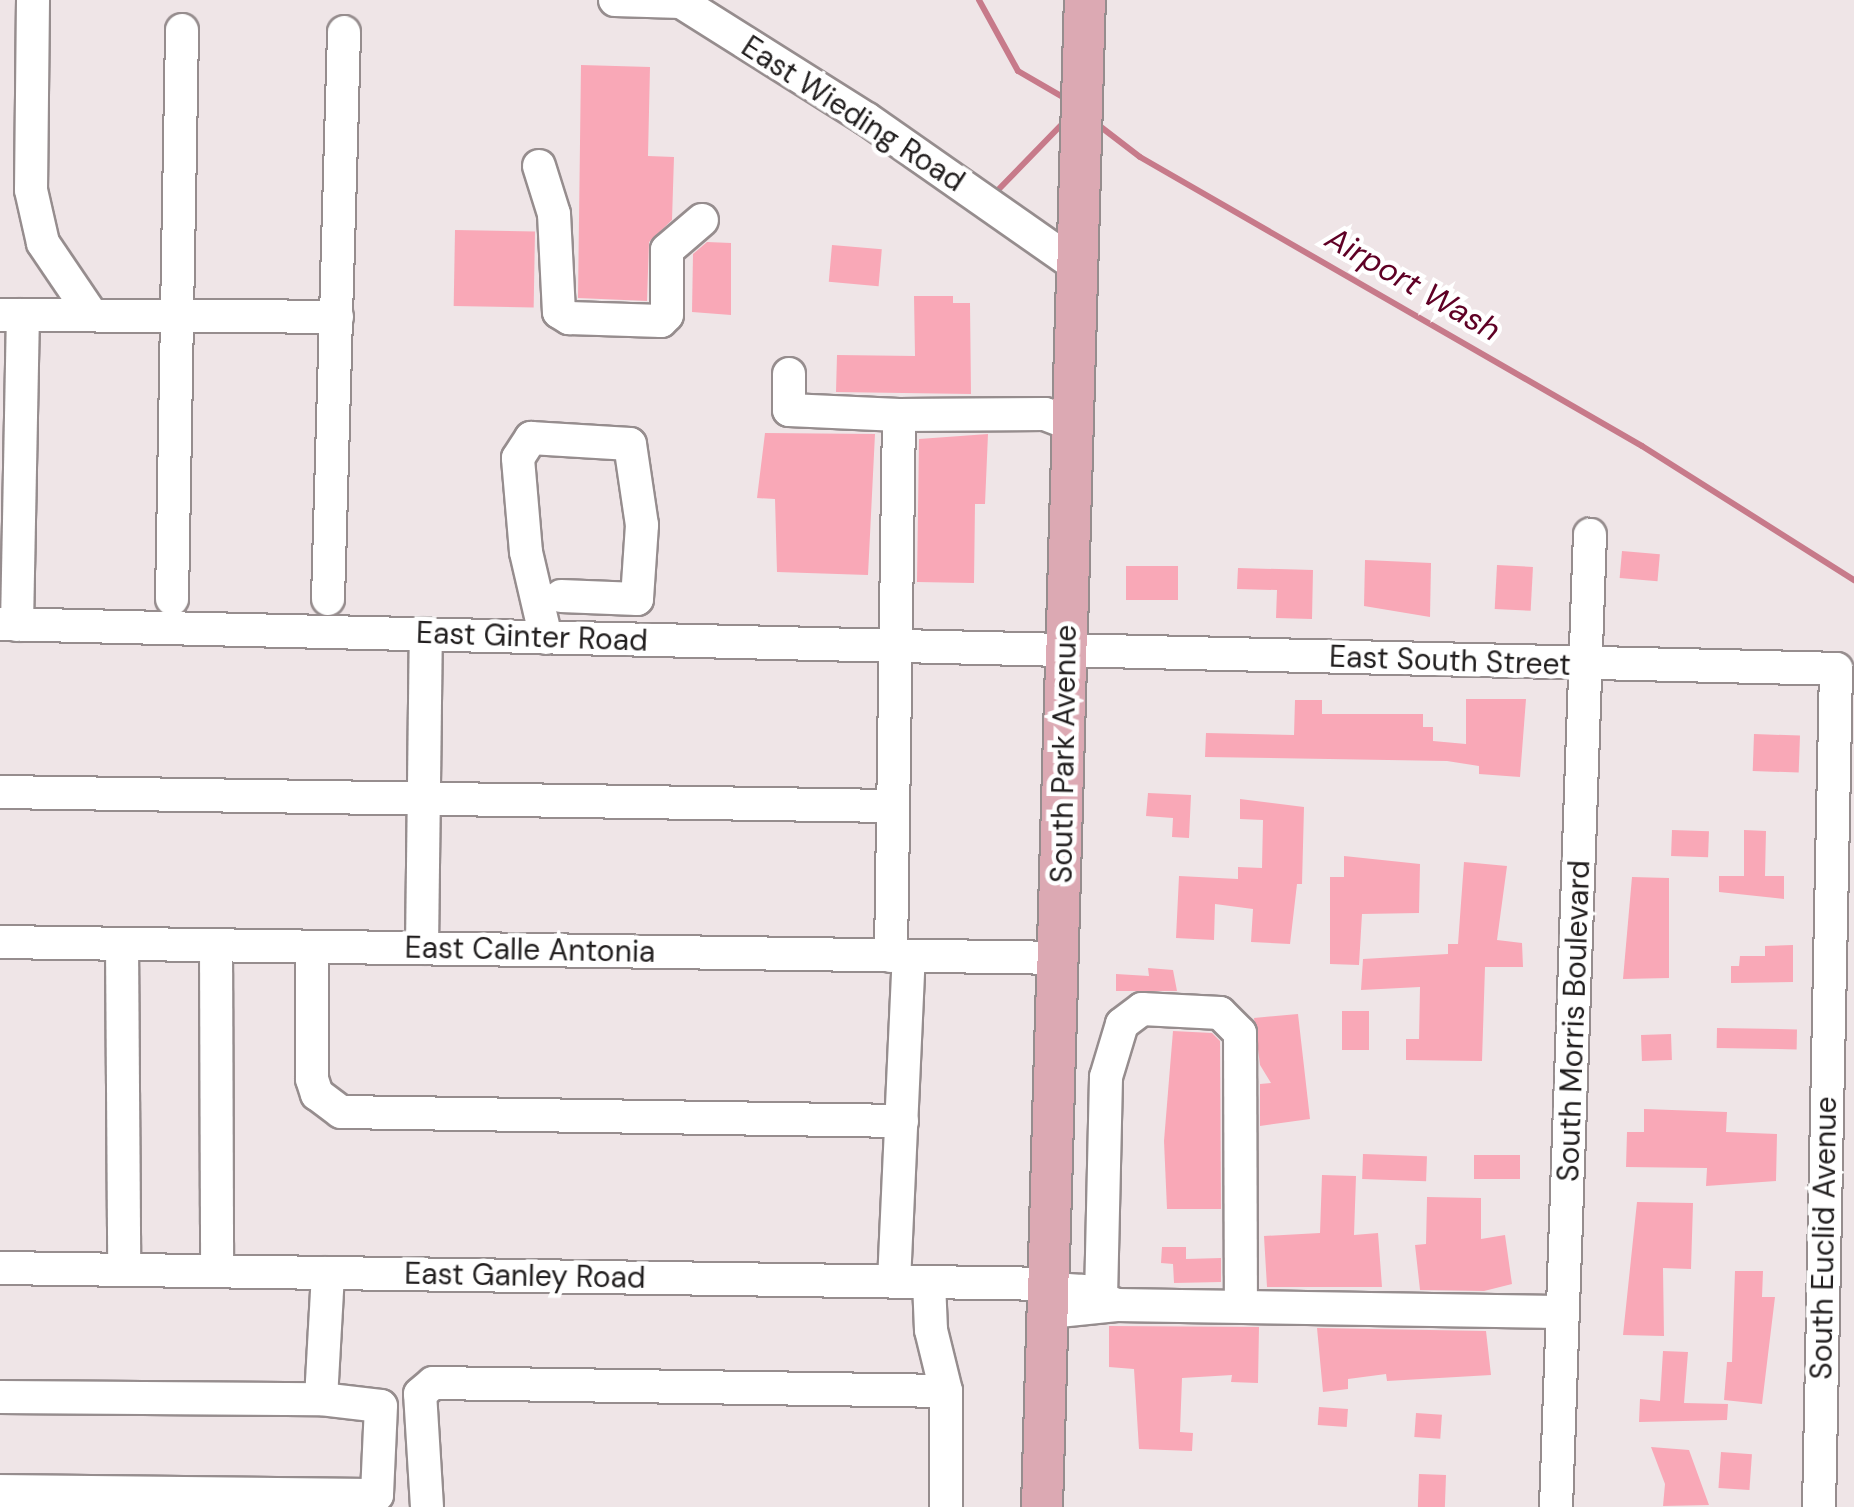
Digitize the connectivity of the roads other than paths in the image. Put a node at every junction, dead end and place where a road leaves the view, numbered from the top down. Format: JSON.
{"nodes":[{"id":1,"x":33,"y":0,"type":"edge"},
{"id":2,"x":615,"y":0,"type":"edge"},
{"id":3,"x":1085,"y":0,"type":"edge"},
{"id":4,"x":182,"y":30,"type":"dead end"},
{"id":5,"x":344,"y":32,"type":"dead end"},
{"id":6,"x":539,"y":166,"type":"dead end"},
{"id":7,"x":702,"y":220,"type":"dead end"},
{"id":8,"x":1078,"y":266,"type":"junction"},
{"id":9,"x":90,"y":314,"type":"junction"},
{"id":10,"x":176,"y":314,"type":"junction"},
{"id":11,"x":11,"y":315,"type":"edge"},
{"id":12,"x":337,"y":316,"type":"junction"},
{"id":13,"x":789,"y":374,"type":"dead end"},
{"id":14,"x":899,"y":415,"type":"junction"},
{"id":15,"x":1073,"y":425,"type":"junction"},
{"id":16,"x":1590,"y":535,"type":"dead end"},
{"id":17,"x":561,"y":596,"type":"dead end"},
{"id":18,"x":172,"y":599,"type":"dead end"},
{"id":19,"x":328,"y":599,"type":"dead end"},
{"id":20,"x":9,"y":624,"type":"edge"},
{"id":21,"x":426,"y":634,"type":"junction"},
{"id":22,"x":546,"y":638,"type":"junction"},
{"id":23,"x":896,"y":647,"type":"junction"},
{"id":24,"x":1065,"y":651,"type":"junction"},
{"id":25,"x":1586,"y":665,"type":"junction"},
{"id":26,"x":1836,"y":670,"type":"joint"},
{"id":27,"x":0,"y":792,"type":"edge"},
{"id":28,"x":424,"y":796,"type":"junction"},
{"id":29,"x":894,"y":806,"type":"junction"},
{"id":30,"x":0,"y":942,"type":"edge"},
{"id":31,"x":122,"y":944,"type":"junction"},
{"id":32,"x":216,"y":945,"type":"junction"},
{"id":33,"x":312,"y":946,"type":"junction"},
{"id":34,"x":422,"y":948,"type":"junction"},
{"id":35,"x":900,"y":956,"type":"junction"},
{"id":36,"x":1061,"y":958,"type":"junction"},
{"id":37,"x":902,"y":1120,"type":"junction"},
{"id":38,"x":0,"y":1268,"type":"edge"},
{"id":39,"x":124,"y":1270,"type":"junction"},
{"id":40,"x":218,"y":1271,"type":"junction"},
{"id":41,"x":328,"y":1273,"type":"junction"},
{"id":42,"x":894,"y":1282,"type":"junction"},
{"id":43,"x":929,"y":1282,"type":"junction"},
{"id":44,"x":1050,"y":1295,"type":"junction"},
{"id":45,"x":1109,"y":1301,"type":"junction"},
{"id":46,"x":1240,"y":1305,"type":"junction"},
{"id":47,"x":1563,"y":1312,"type":"junction"},
{"id":48,"x":946,"y":1391,"type":"junction"},
{"id":49,"x":0,"y":1397,"type":"edge"},
{"id":50,"x":322,"y":1399,"type":"junction"},
{"id":51,"x":0,"y":1491,"type":"edge"},
{"id":52,"x":427,"y":1507,"type":"edge"},
{"id":53,"x":946,"y":1507,"type":"edge"},
{"id":54,"x":1042,"y":1507,"type":"edge"},
{"id":55,"x":1556,"y":1507,"type":"edge"},
{"id":56,"x":1819,"y":1507,"type":"edge"}],
"edges":[{"from":1,"to":9,"type":"street"},
{"from":2,"to":8,"type":"street","name":"East Wieding Road"},
{"from":3,"to":8,"type":"main road","name":"South Park Avenue"},
{"from":4,"to":10,"type":"street"},
{"from":5,"to":12,"type":"street"},
{"from":6,"to":7,"type":"street"},
{"from":8,"to":15,"type":"main road","name":"South Park Avenue"},
{"from":9,"to":10,"type":"street"},
{"from":9,"to":11,"type":"street"},
{"from":10,"to":12,"type":"street"},
{"from":10,"to":18,"type":"street"},
{"from":11,"to":20,"type":"street"},
{"from":12,"to":19,"type":"street"},
{"from":13,"to":14,"type":"street"},
{"from":14,"to":15,"type":"street"},
{"from":14,"to":23,"type":"street"},
{"from":15,"to":24,"type":"main road","name":"South Park Avenue"},
{"from":16,"to":25,"type":"street","name":"South Morris Boulevard"},
{"from":17,"to":22,"type":"street"},
{"from":20,"to":21,"type":"street","name":"East Ginter Road"},
{"from":21,"to":22,"type":"street","name":"East Ginter Road"},
{"from":21,"to":28,"type":"street"},
{"from":22,"to":23,"type":"street","name":"East Ginter Road"},
{"from":23,"to":24,"type":"street","name":"East Ginter Road"},
{"from":23,"to":29,"type":"street"},
{"from":24,"to":25,"type":"street","name":"East South Street"},
{"from":24,"to":36,"type":"main road","name":"South Park Avenue"},
{"from":25,"to":26,"type":"street","name":"East South Street"},
{"from":25,"to":47,"type":"street","name":"South Morris Boulevard"},
{"from":26,"to":56,"type":"street","name":"South Euclid Avenue"},
{"from":27,"to":28,"type":"street"},
{"from":28,"to":29,"type":"street"},
{"from":28,"to":34,"type":"street"},
{"from":29,"to":35,"type":"street"},
{"from":30,"to":31,"type":"street","name":"East Calle Antonia"},
{"from":31,"to":32,"type":"street","name":"East Calle Antonia"},
{"from":31,"to":39,"type":"street"},
{"from":32,"to":33,"type":"street","name":"East Calle Antonia"},
{"from":32,"to":40,"type":"street"},
{"from":33,"to":34,"type":"street","name":"East Calle Antonia"},
{"from":33,"to":37,"type":"street"},
{"from":34,"to":35,"type":"street","name":"East Calle Antonia"},
{"from":35,"to":36,"type":"street","name":"East Calle Antonia"},
{"from":35,"to":37,"type":"street"},
{"from":36,"to":44,"type":"main road","name":"South Park Avenue"},
{"from":37,"to":42,"type":"street"},
{"from":38,"to":39,"type":"street","name":"East Ganley Road"},
{"from":39,"to":40,"type":"street","name":"East Ganley Road"},
{"from":40,"to":41,"type":"street","name":"East Ganley Road"},
{"from":41,"to":42,"type":"street","name":"East Ganley Road"},
{"from":41,"to":50,"type":"street"},
{"from":42,"to":43,"type":"street","name":"East Ganley Road"},
{"from":43,"to":44,"type":"street","name":"East Ganley Road"},
{"from":43,"to":48,"type":"street"},
{"from":44,"to":45,"type":"street","name":"East Ganley Road"},
{"from":44,"to":54,"type":"main road","name":"South Park Avenue"},
{"from":45,"to":46,"type":"street","name":"East Ganley Road"},
{"from":45,"to":46,"type":"street"},
{"from":46,"to":47,"type":"street","name":"East Ganley Road"},
{"from":47,"to":55,"type":"street","name":"South Morris Boulevard"},
{"from":48,"to":52,"type":"street"},
{"from":48,"to":53,"type":"street"},
{"from":49,"to":50,"type":"street"},
{"from":50,"to":51,"type":"street"}]}
